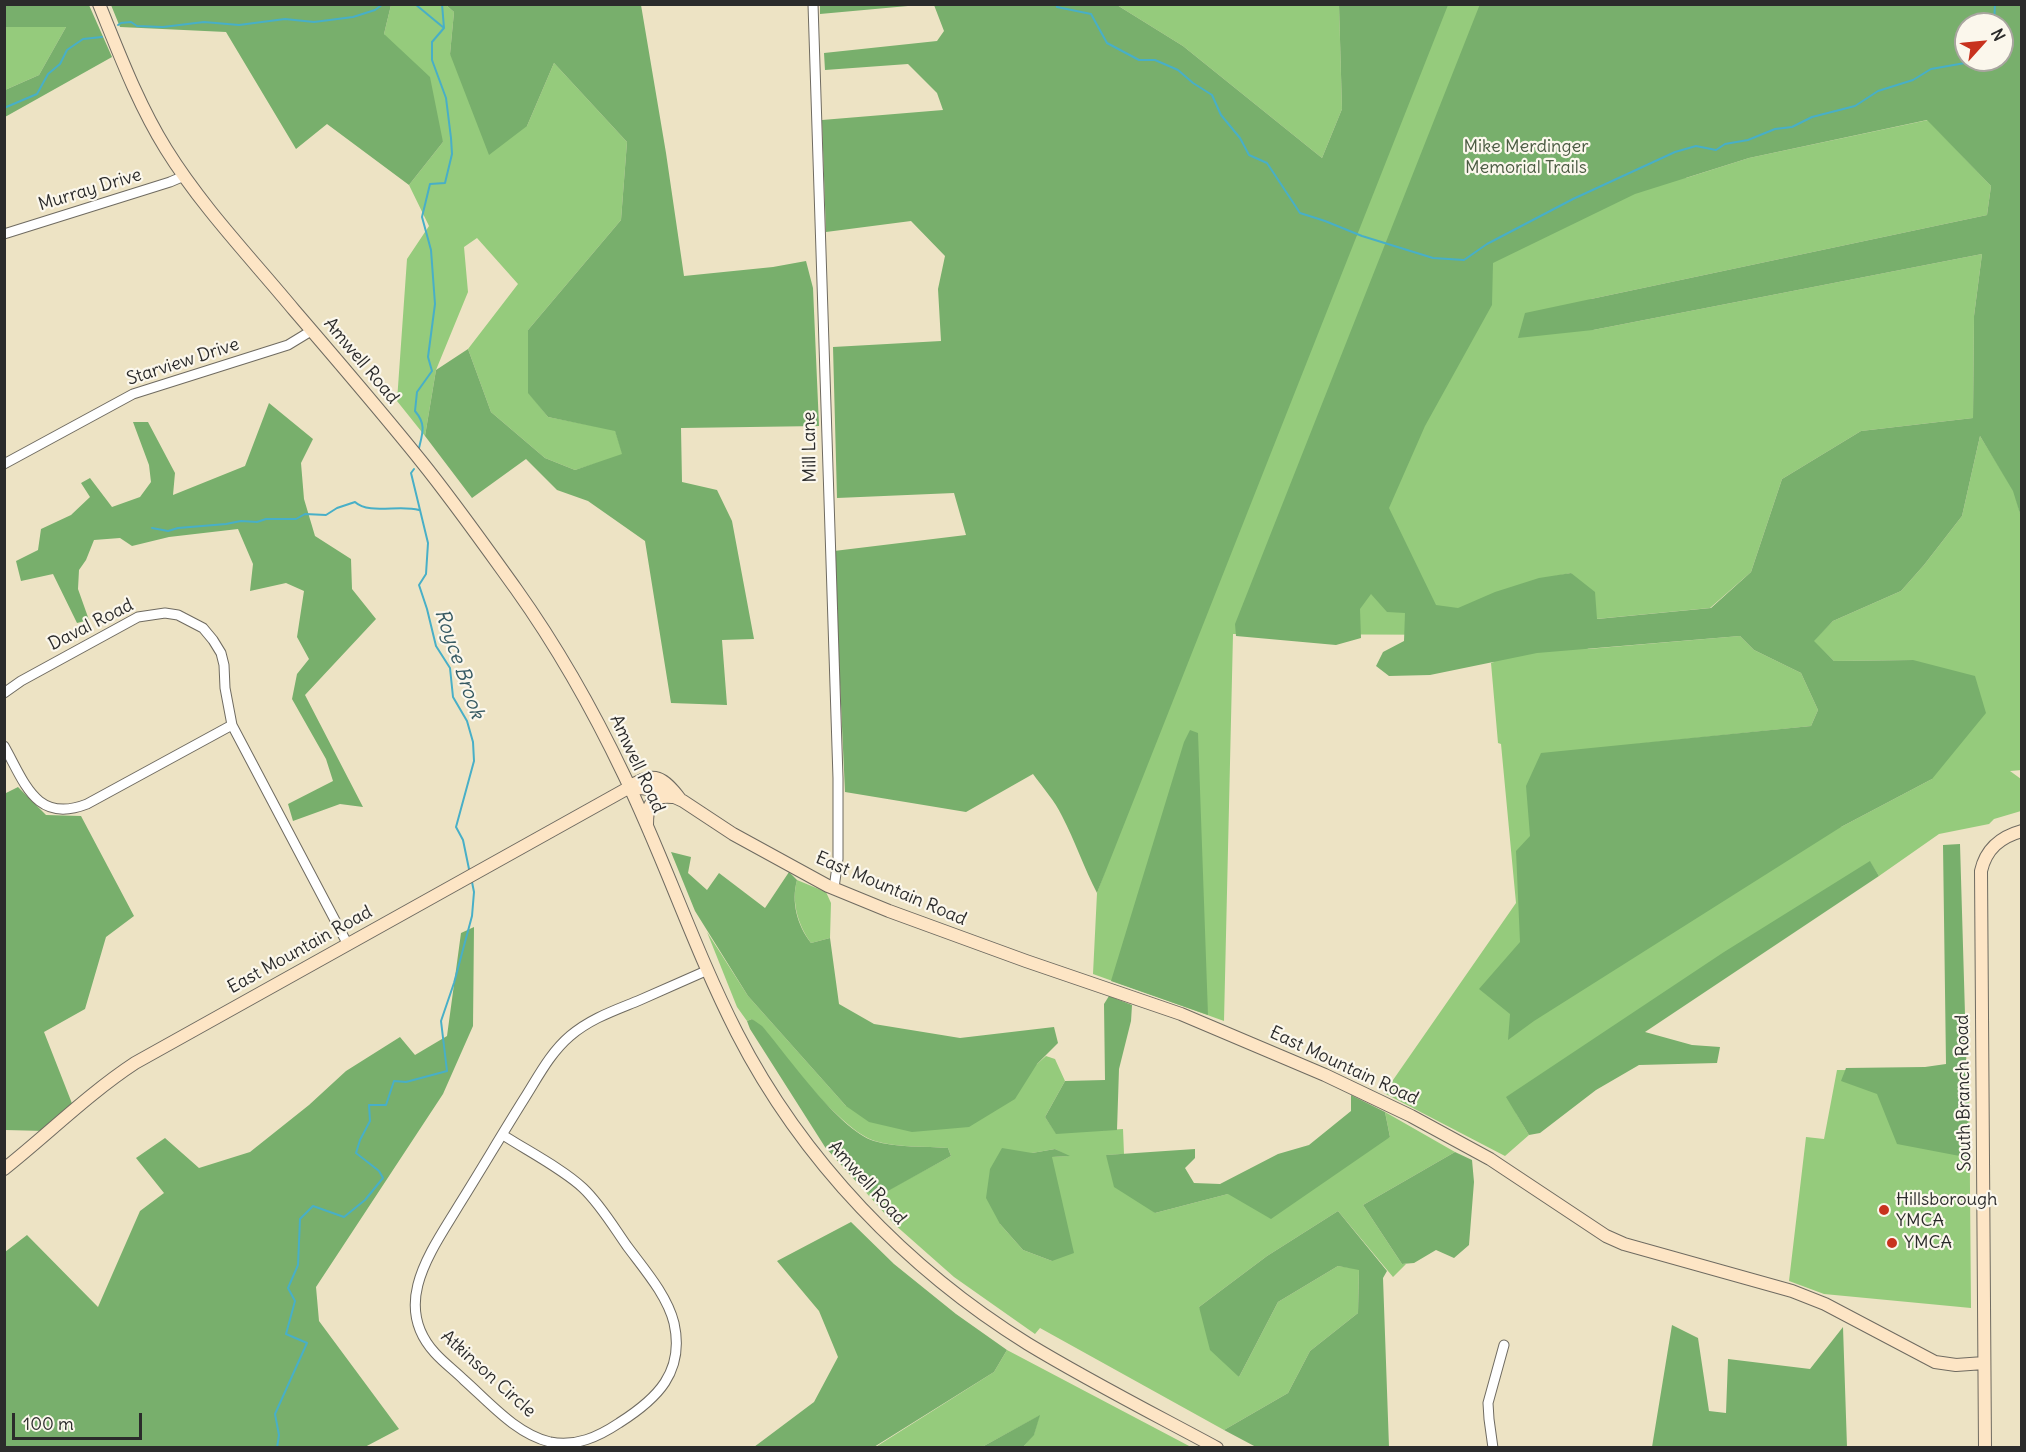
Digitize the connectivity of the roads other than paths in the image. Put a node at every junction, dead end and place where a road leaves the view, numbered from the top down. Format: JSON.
{"nodes":[{"id":1,"x":99,"y":4,"type":"edge"},
{"id":2,"x":813,"y":4,"type":"edge"},
{"id":3,"x":184,"y":176,"type":"junction"},
{"id":4,"x":4,"y":234,"type":"edge"},
{"id":5,"x":312,"y":331,"type":"junction"},
{"id":6,"x":4,"y":464,"type":"edge"},
{"id":7,"x":4,"y":693,"type":"edge"},
{"id":8,"x":232,"y":725,"type":"junction"},
{"id":9,"x":4,"y":746,"type":"edge"},
{"id":10,"x":630,"y":787,"type":"junction"},
{"id":11,"x":677,"y":799,"type":"junction"},
{"id":12,"x":648,"y":829,"type":"junction"},
{"id":13,"x":2022,"y":831,"type":"edge"},
{"id":14,"x":834,"y":888,"type":"junction"},
{"id":15,"x":347,"y":943,"type":"junction"},
{"id":16,"x":708,"y":970,"type":"junction"},
{"id":17,"x":503,"y":1134,"type":"junction"},
{"id":18,"x":4,"y":1169,"type":"edge"},
{"id":19,"x":1504,"y":1345,"type":"dead end"},
{"id":20,"x":1984,"y":1363,"type":"junction"},
{"id":21,"x":1217,"y":1448,"type":"edge"},
{"id":22,"x":1493,"y":1448,"type":"edge"},
{"id":23,"x":1985,"y":1448,"type":"edge"}],
"edges":[{"from":1,"to":3,"type":"street","name":"Amwell Road"},
{"from":2,"to":14,"type":"street","name":"Mill Lane"},
{"from":3,"to":4,"type":"street","name":"Murray Drive"},
{"from":3,"to":5,"type":"street","name":"Amwell Road"},
{"from":5,"to":6,"type":"street","name":"Starview Drive"},
{"from":5,"to":10,"type":"street","name":"Amwell Road"},
{"from":7,"to":8,"type":"street","name":"Daval Road"},
{"from":8,"to":9,"type":"street"},
{"from":8,"to":15,"type":"street","name":"Daval Road"},
{"from":10,"to":11,"type":"street","name":"East Mountain Road"},
{"from":10,"to":12,"type":"street","name":"Amwell Road"},
{"from":10,"to":15,"type":"street","name":"East Mountain Road"},
{"from":11,"to":12,"type":"street"},
{"from":11,"to":14,"type":"street","name":"East Mountain Road"},
{"from":12,"to":16,"type":"street","name":"Amwell Road"},
{"from":13,"to":20,"type":"street","name":"South Branch Road"},
{"from":14,"to":20,"type":"street","name":"East Mountain Road"},
{"from":15,"to":18,"type":"street","name":"East Mountain Road"},
{"from":16,"to":17,"type":"street","name":"Atkinson Circle"},
{"from":16,"to":21,"type":"street","name":"Amwell Road"},
{"from":17,"to":17,"type":"street","name":"Atkinson Circle"},
{"from":19,"to":22,"type":"street"},
{"from":20,"to":23,"type":"street","name":"South Branch Road"}]}
